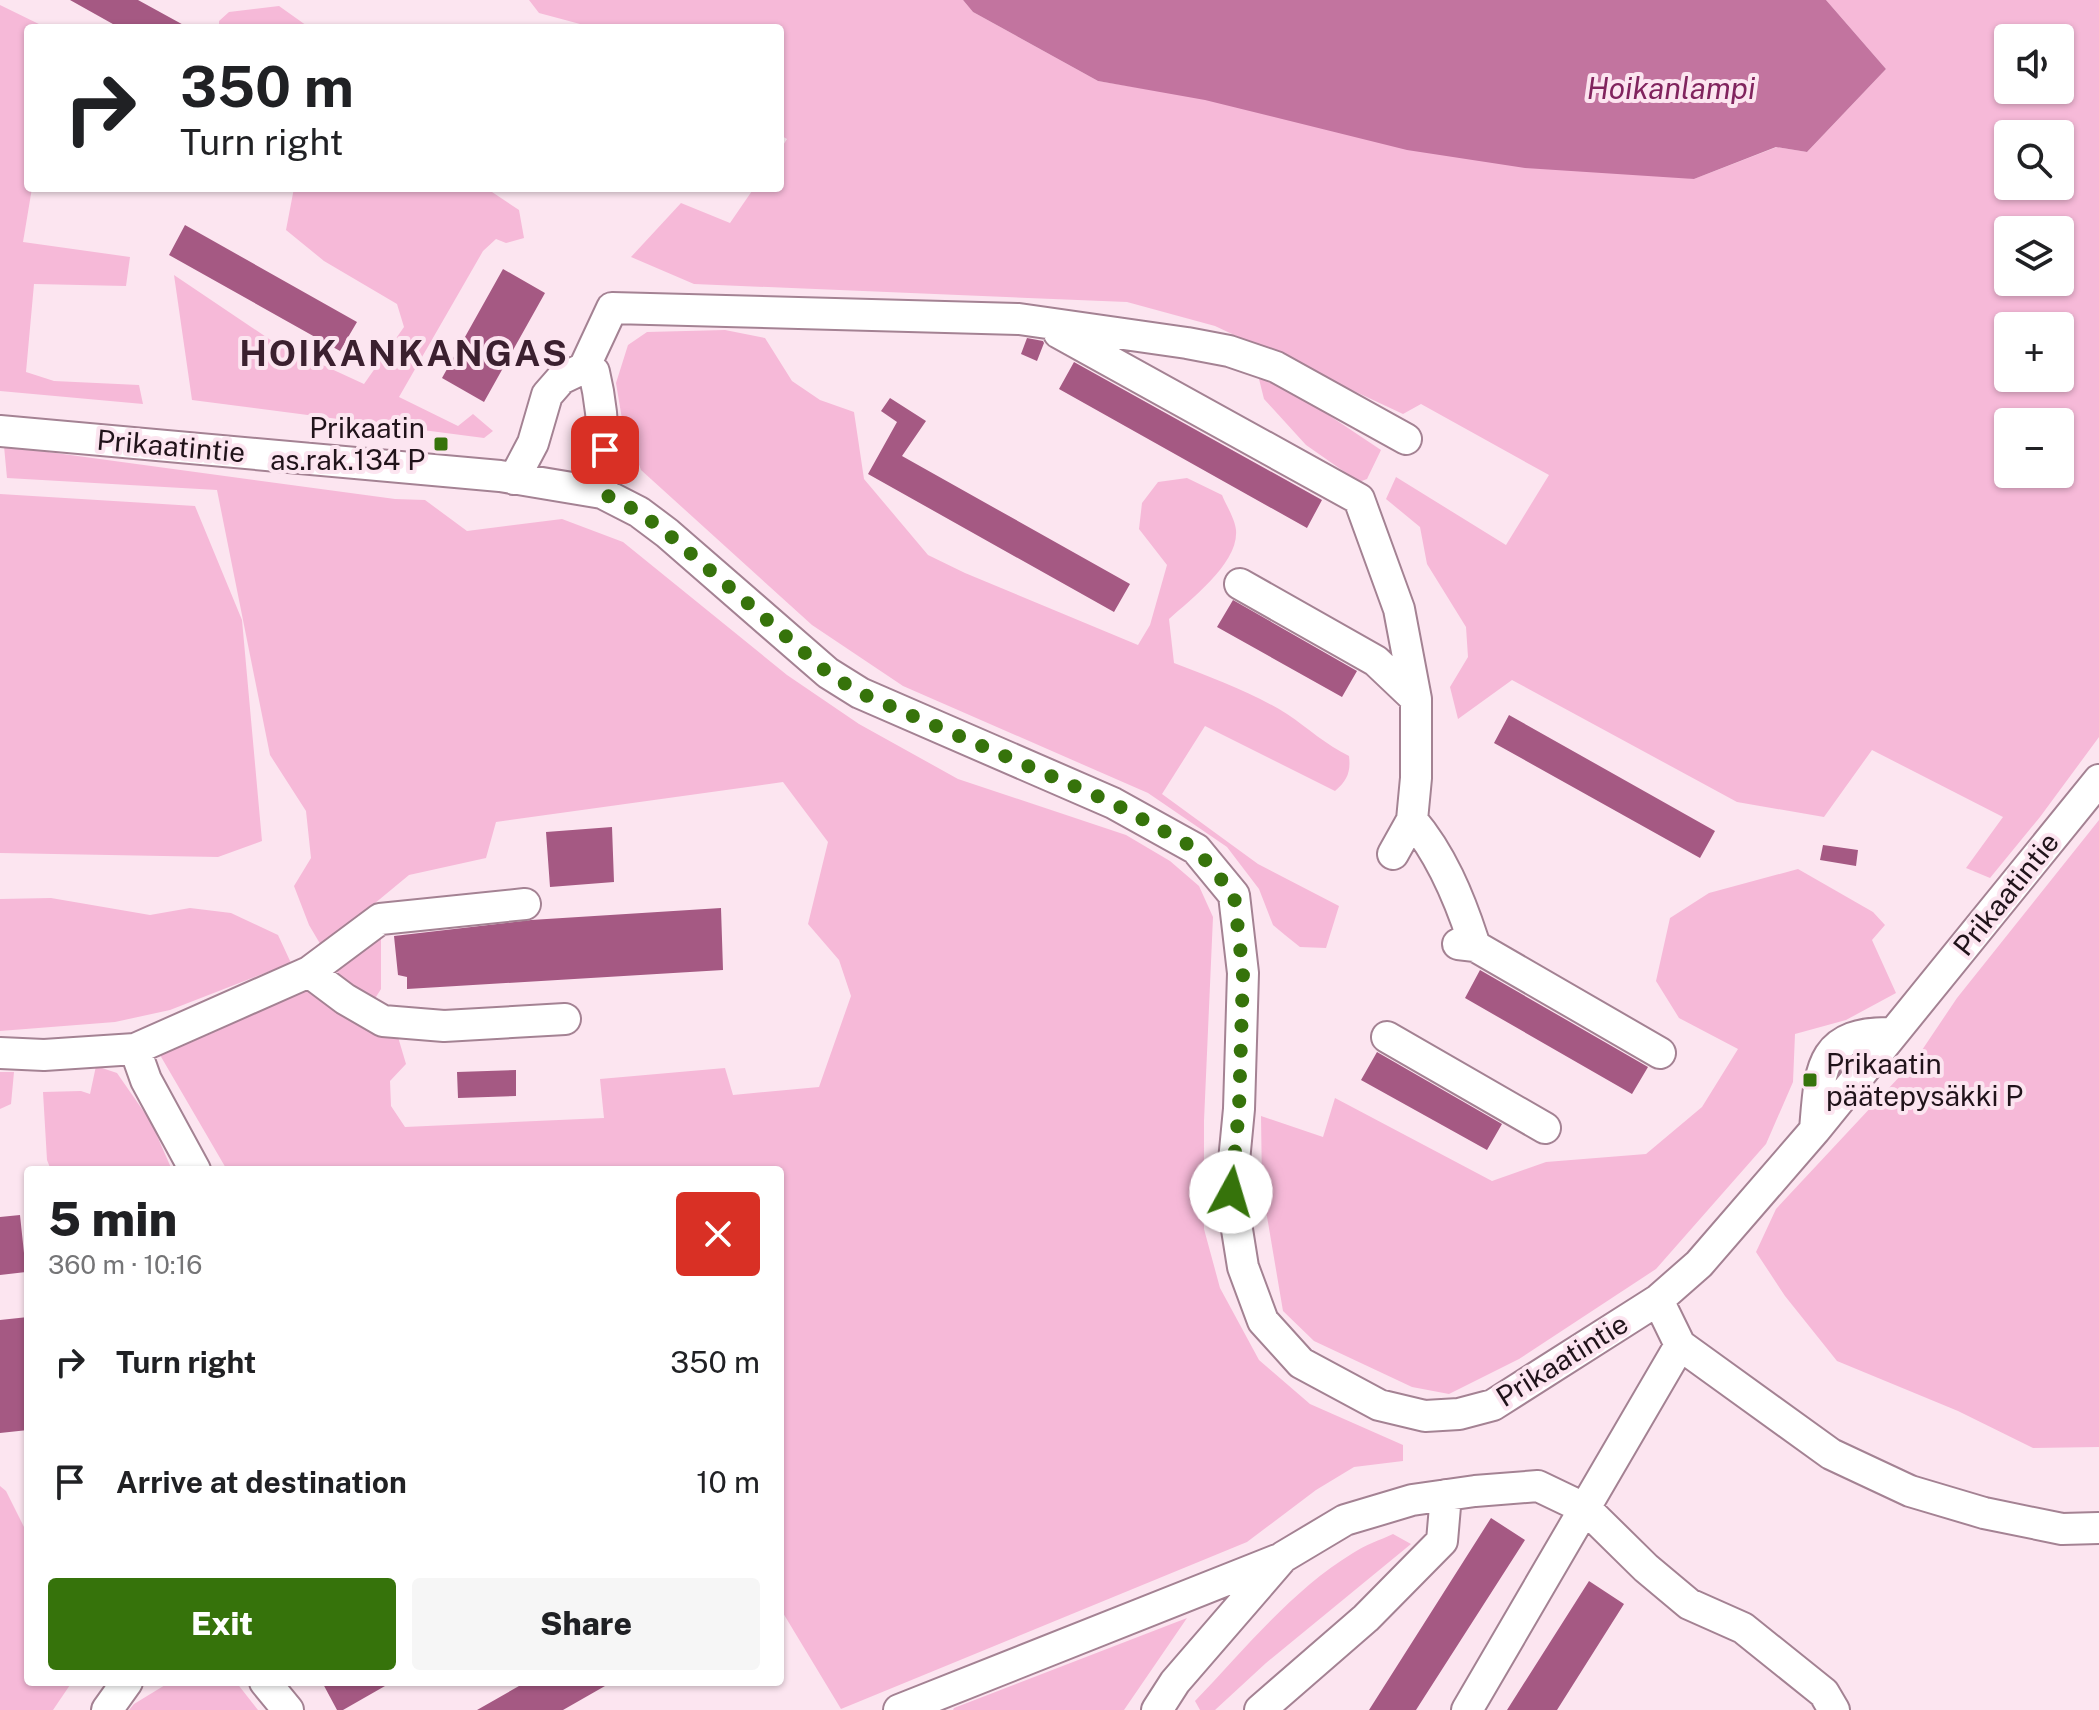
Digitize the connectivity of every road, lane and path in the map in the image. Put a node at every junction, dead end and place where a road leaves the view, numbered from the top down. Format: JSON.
{"nodes":[{"id":1,"x":1040,"y":323,"type":"junction"},
{"id":2,"x":584,"y":368,"type":"junction"},
{"id":3,"x":0,"y":431,"type":"edge"},
{"id":4,"x":1406,"y":439,"type":"dead end"},
{"id":5,"x":514,"y":479,"type":"junction"},
{"id":6,"x":602,"y":493,"type":"junction"},
{"id":7,"x":1240,"y":584,"type":"dead end"},
{"id":8,"x":1416,"y":699,"type":"junction"},
{"id":9,"x":2099,"y":780,"type":"edge"},
{"id":10,"x":1412,"y":820,"type":"junction"},
{"id":11,"x":1393,"y":854,"type":"dead end"},
{"id":12,"x":525,"y":904,"type":"dead end"},
{"id":13,"x":309,"y":972,"type":"junction"},
{"id":14,"x":565,"y":1019,"type":"dead end"},
{"id":15,"x":1387,"y":1037,"type":"dead end"},
{"id":16,"x":135,"y":1049,"type":"junction"},
{"id":17,"x":0,"y":1053,"type":"edge"},
{"id":18,"x":1660,"y":1053,"type":"dead end"},
{"id":19,"x":1545,"y":1128,"type":"dead end"},
{"id":20,"x":193,"y":1166,"type":"edge"},
{"id":21,"x":1658,"y":1300,"type":"junction"},
{"id":22,"x":1680,"y":1345,"type":"junction"},
{"id":23,"x":1446,"y":1495,"type":"junction"},
{"id":24,"x":1586,"y":1509,"type":"junction"},
{"id":25,"x":2099,"y":1528,"type":"edge"},
{"id":26,"x":1283,"y":1557,"type":"junction"},
{"id":27,"x":124,"y":1686,"type":"edge"},
{"id":28,"x":268,"y":1686,"type":"edge"},
{"id":29,"x":107,"y":1710,"type":"edge"},
{"id":30,"x":288,"y":1710,"type":"edge"},
{"id":31,"x":899,"y":1710,"type":"edge"},
{"id":32,"x":1157,"y":1710,"type":"edge"},
{"id":33,"x":1260,"y":1710,"type":"edge"},
{"id":34,"x":1467,"y":1710,"type":"edge"},
{"id":35,"x":1834,"y":1710,"type":"edge"}],
"edges":[{"from":1,"to":2,"type":"street"},
{"from":1,"to":4,"type":"street"},
{"from":1,"to":8,"type":"street"},
{"from":2,"to":5,"type":"street"},
{"from":2,"to":6,"type":"street"},
{"from":3,"to":5,"type":"street","name":"Prikaatintie"},
{"from":5,"to":6,"type":"street","name":"Prikaatintie"},
{"from":6,"to":21,"type":"street","name":"Prikaatintie"},
{"from":7,"to":8,"type":"street"},
{"from":8,"to":10,"type":"street"},
{"from":9,"to":21,"type":"street","name":"Prikaatintie"},
{"from":10,"to":11,"type":"street"},
{"from":10,"to":18,"type":"street"},
{"from":12,"to":13,"type":"street"},
{"from":13,"to":14,"type":"street"},
{"from":13,"to":16,"type":"street"},
{"from":15,"to":19,"type":"street"},
{"from":16,"to":17,"type":"street"},
{"from":16,"to":20,"type":"street"},
{"from":21,"to":22,"type":"street"},
{"from":22,"to":24,"type":"street"},
{"from":22,"to":25,"type":"street"},
{"from":23,"to":24,"type":"street"},
{"from":23,"to":26,"type":"street"},
{"from":23,"to":33,"type":"street"},
{"from":24,"to":34,"type":"street"},
{"from":24,"to":35,"type":"street"},
{"from":26,"to":31,"type":"street"},
{"from":26,"to":32,"type":"street"},
{"from":27,"to":29,"type":"street"},
{"from":28,"to":30,"type":"street"}]}
